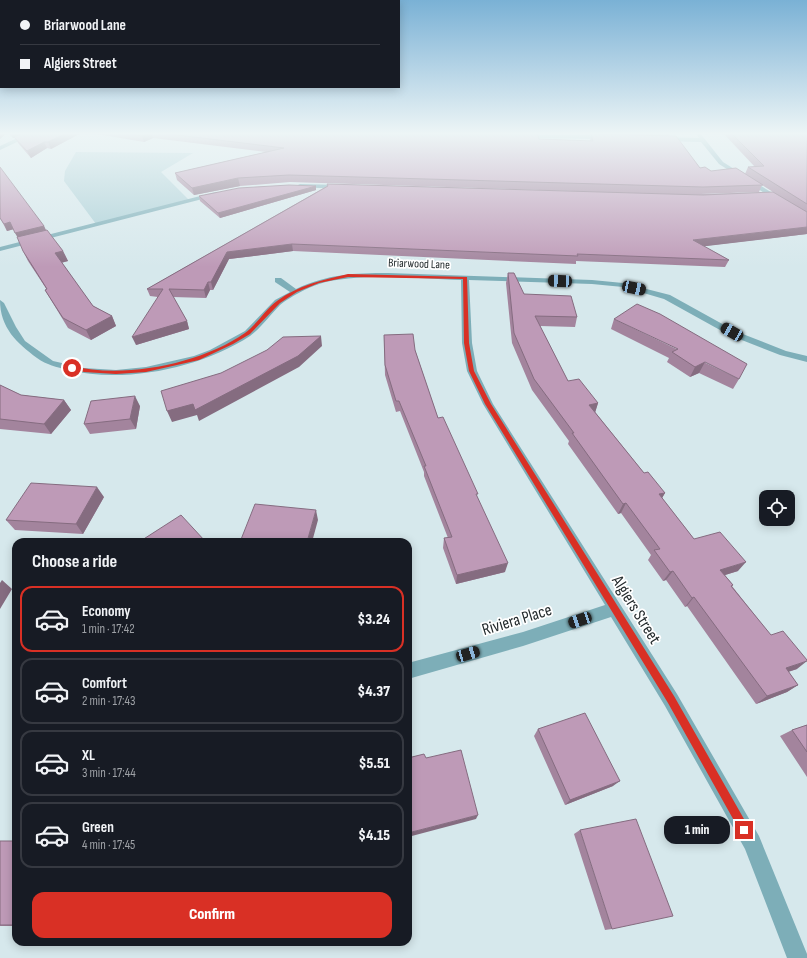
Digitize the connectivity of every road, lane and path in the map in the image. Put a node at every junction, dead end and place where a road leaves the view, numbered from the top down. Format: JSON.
{"nodes":[{"id":1,"x":744,"y":178,"type":"edge"},
{"id":2,"x":290,"y":186,"type":"edge"},
{"id":3,"x":345,"y":188,"type":"edge"},
{"id":4,"x":225,"y":192,"type":"edge"},
{"id":5,"x":772,"y":195,"type":"junction"},
{"id":6,"x":756,"y":196,"type":"edge"},
{"id":7,"x":807,"y":218,"type":"edge"},
{"id":8,"x":0,"y":249,"type":"edge"},
{"id":9,"x":465,"y":278,"type":"junction"},
{"id":10,"x":278,"y":280,"type":"dead end"},
{"id":11,"x":296,"y":292,"type":"junction"},
{"id":12,"x":0,"y":303,"type":"edge"},
{"id":13,"x":807,"y":359,"type":"edge"},
{"id":14,"x":614,"y":608,"type":"junction"},
{"id":15,"x":412,"y":670,"type":"edge"},
{"id":16,"x":798,"y":958,"type":"edge"}],
"edges":[{"from":1,"to":5,"type":"street"},
{"from":2,"to":3,"type":"street"},
{"from":4,"to":8,"type":"street"},
{"from":5,"to":6,"type":"street"},
{"from":5,"to":7,"type":"street"},
{"from":9,"to":11,"type":"street","name":"Briarwood Lane"},
{"from":9,"to":13,"type":"street","name":"Briarwood Lane"},
{"from":9,"to":14,"type":"street","name":"Algiers Street"},
{"from":10,"to":11,"type":"street"},
{"from":11,"to":12,"type":"street","name":"Briarwood Lane"},
{"from":14,"to":15,"type":"street","name":"Riviera Place"},
{"from":14,"to":16,"type":"street","name":"Algiers Street"}]}
